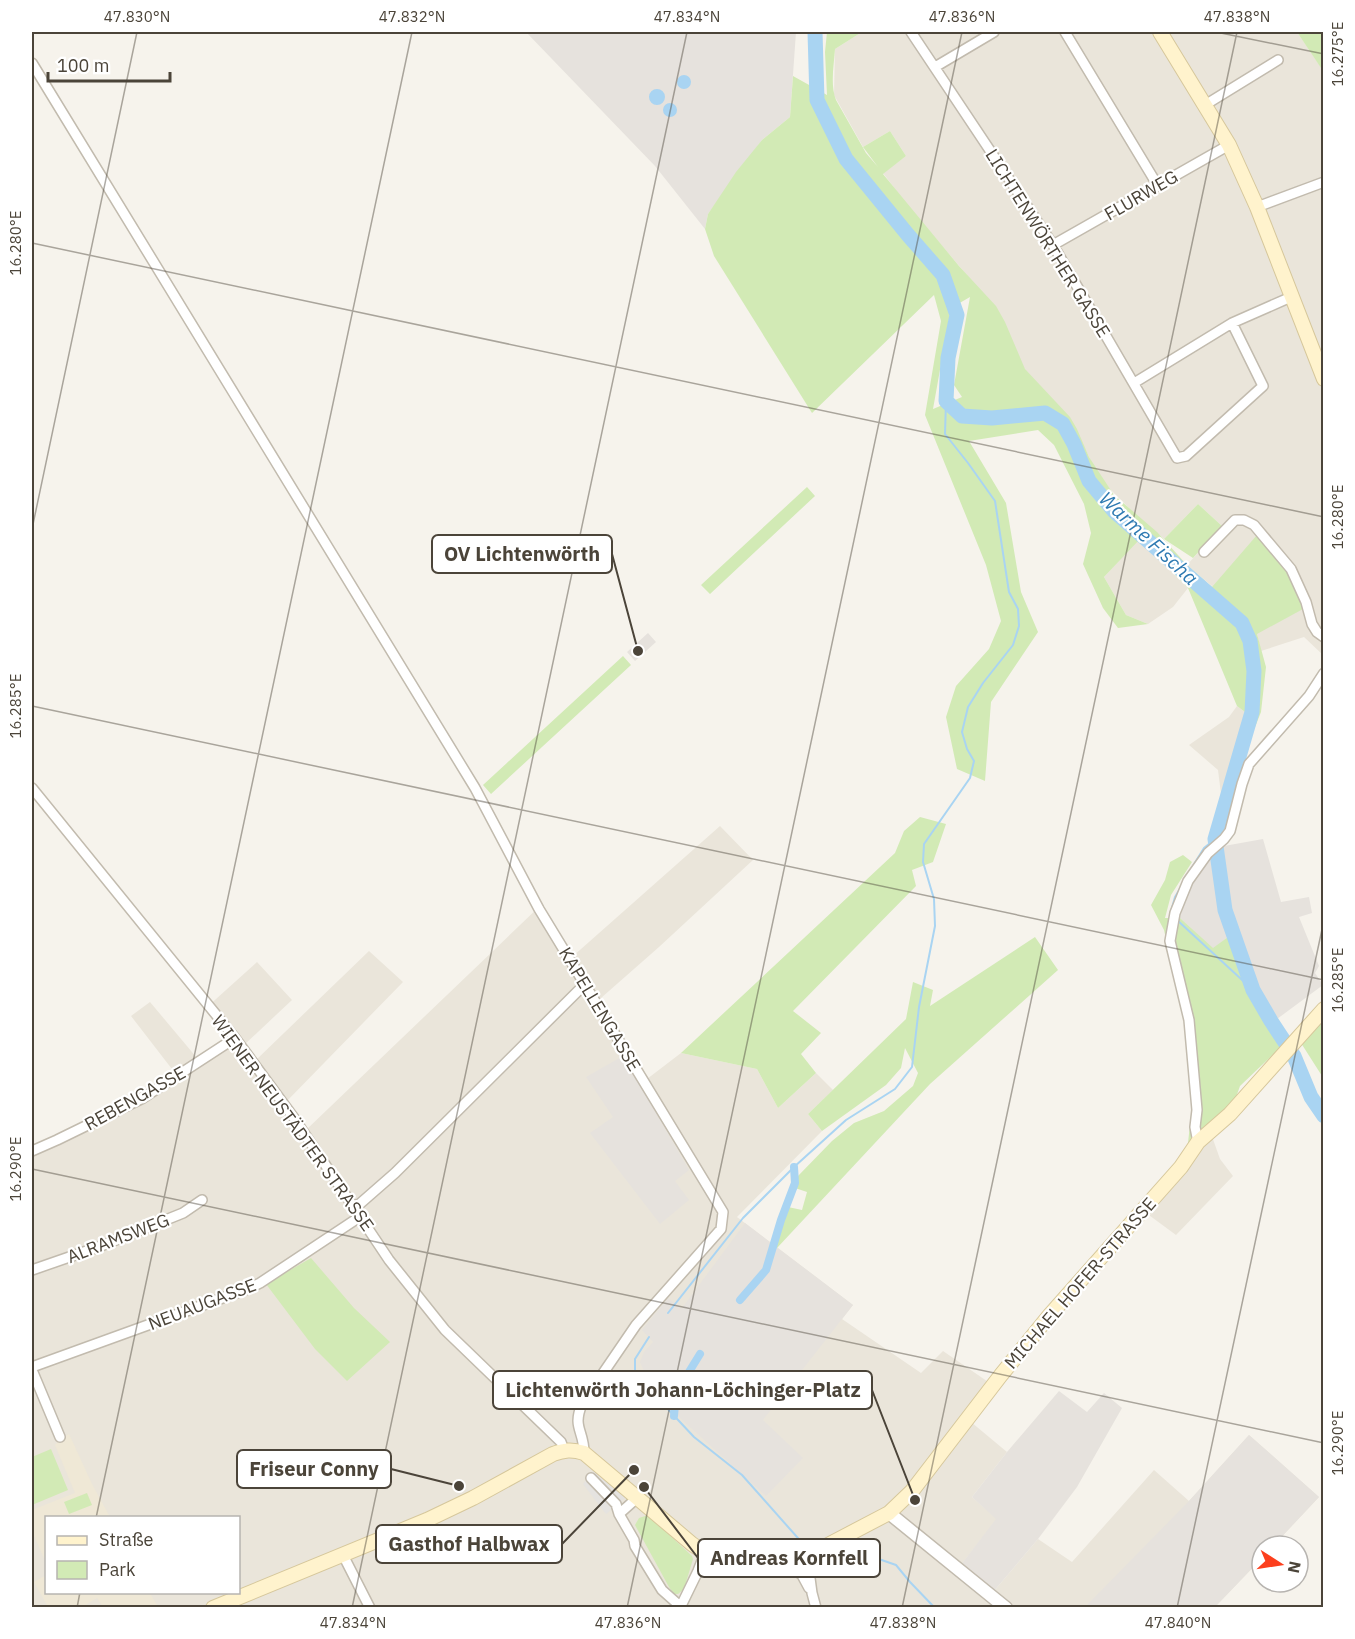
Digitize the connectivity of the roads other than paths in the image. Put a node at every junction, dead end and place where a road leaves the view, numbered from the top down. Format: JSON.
{"nodes":[{"id":1,"x":911,"y":32,"type":"edge"},
{"id":2,"x":994,"y":32,"type":"edge"},
{"id":3,"x":1065,"y":32,"type":"edge"},
{"id":4,"x":1160,"y":32,"type":"edge"},
{"id":5,"x":1278,"y":60,"type":"dead end"},
{"id":6,"x":32,"y":63,"type":"edge"},
{"id":7,"x":935,"y":67,"type":"junction"},
{"id":8,"x":1204,"y":105,"type":"junction"},
{"id":9,"x":1229,"y":145,"type":"junction"},
{"id":10,"x":1323,"y":182,"type":"edge"},
{"id":11,"x":1158,"y":186,"type":"junction"},
{"id":12,"x":1257,"y":207,"type":"junction"},
{"id":13,"x":1053,"y":244,"type":"junction"},
{"id":14,"x":1291,"y":297,"type":"junction"},
{"id":15,"x":1232,"y":323,"type":"junction"},
{"id":16,"x":1318,"y":351,"type":"edge"},
{"id":17,"x":1323,"y":379,"type":"edge"},
{"id":18,"x":1134,"y":383,"type":"junction"},
{"id":19,"x":1204,"y":552,"type":"dead end"},
{"id":20,"x":1323,"y":637,"type":"edge"},
{"id":21,"x":1323,"y":673,"type":"edge"},
{"id":22,"x":32,"y":788,"type":"edge"},
{"id":23,"x":585,"y":984,"type":"junction"},
{"id":24,"x":1323,"y":1009,"type":"edge"},
{"id":25,"x":235,"y":1038,"type":"junction"},
{"id":26,"x":1198,"y":1142,"type":"junction"},
{"id":27,"x":32,"y":1150,"type":"edge"},
{"id":28,"x":202,"y":1200,"type":"dead end"},
{"id":29,"x":355,"y":1208,"type":"junction"},
{"id":30,"x":361,"y":1216,"type":"junction"},
{"id":31,"x":32,"y":1270,"type":"edge"},
{"id":32,"x":32,"y":1369,"type":"edge"},
{"id":33,"x":60,"y":1437,"type":"dead end"},
{"id":34,"x":564,"y":1450,"type":"junction"},
{"id":35,"x":584,"y":1454,"type":"junction"},
{"id":36,"x":591,"y":1478,"type":"dead end"},
{"id":37,"x":637,"y":1498,"type":"junction"},
{"id":38,"x":889,"y":1513,"type":"junction"},
{"id":39,"x":618,"y":1514,"type":"junction"},
{"id":40,"x":705,"y":1553,"type":"junction"},
{"id":41,"x":343,"y":1555,"type":"junction"},
{"id":42,"x":807,"y":1556,"type":"junction"},
{"id":43,"x":786,"y":1562,"type":"junction"},
{"id":44,"x":812,"y":1593,"type":"junction"},
{"id":45,"x":680,"y":1607,"type":"edge"},
{"id":46,"x":213,"y":1608,"type":"edge"},
{"id":47,"x":370,"y":1608,"type":"edge"},
{"id":48,"x":816,"y":1608,"type":"edge"},
{"id":49,"x":1006,"y":1608,"type":"edge"}],
"edges":[{"from":1,"to":7,"type":"street","name":"LICHTENWÖRTHER GASSE"},
{"from":2,"to":7,"type":"street"},
{"from":3,"to":11,"type":"street"},
{"from":4,"to":8,"type":"main road"},
{"from":5,"to":8,"type":"street"},
{"from":6,"to":23,"type":"street","name":"KAPELLENGASSE"},
{"from":7,"to":13,"type":"street","name":"LICHTENWÖRTHER GASSE"},
{"from":8,"to":9,"type":"main road"},
{"from":9,"to":11,"type":"street","name":"FLURWEG"},
{"from":9,"to":12,"type":"main road"},
{"from":10,"to":12,"type":"street"},
{"from":11,"to":13,"type":"street","name":"FLURWEG"},
{"from":12,"to":14,"type":"main road"},
{"from":13,"to":18,"type":"street","name":"LICHTENWÖRTHER GASSE"},
{"from":14,"to":15,"type":"street"},
{"from":14,"to":16,"type":"main road"},
{"from":15,"to":18,"type":"street"},
{"from":15,"to":18,"type":"street","name":"LICHTENWÖRTHER GASSE"},
{"from":16,"to":17,"type":"main road"},
{"from":19,"to":20,"type":"street"},
{"from":21,"to":26,"type":"street"},
{"from":22,"to":25,"type":"street","name":"WIENER NEUSTÄDTER STRASSE"},
{"from":23,"to":29,"type":"street"},
{"from":23,"to":35,"type":"street","name":"KAPELLENGASSE"},
{"from":24,"to":26,"type":"main road","name":"MICHAEL HOFER-STRASSE"},
{"from":25,"to":27,"type":"street","name":"REBENGASSE"},
{"from":25,"to":29,"type":"street","name":"WIENER NEUSTÄDTER STRASSE"},
{"from":26,"to":38,"type":"main road","name":"MICHAEL HOFER-STRASSE"},
{"from":28,"to":31,"type":"street","name":"ALRAMSWEG"},
{"from":29,"to":30,"type":"street","name":"WIENER NEUSTÄDTER STRASSE"},
{"from":30,"to":32,"type":"street","name":"NEUAUGASSE"},
{"from":30,"to":34,"type":"street","name":"WIENER NEUSTÄDTER STRASSE"},
{"from":32,"to":33,"type":"street","name":"NEUAUGASSE"},
{"from":34,"to":35,"type":"main road"},
{"from":34,"to":41,"type":"main road"},
{"from":35,"to":37,"type":"main road"},
{"from":36,"to":39,"type":"street"},
{"from":37,"to":39,"type":"street"},
{"from":37,"to":40,"type":"main road"},
{"from":38,"to":42,"type":"main road","name":"MICHAEL HOFER-STRASSE"},
{"from":38,"to":49,"type":"street"},
{"from":39,"to":45,"type":"street"},
{"from":40,"to":43,"type":"main road","name":"MICHAEL HOFER-STRASSE"},
{"from":40,"to":45,"type":"street"},
{"from":41,"to":46,"type":"main road"},
{"from":41,"to":47,"type":"street"},
{"from":42,"to":43,"type":"main road","name":"MICHAEL HOFER-STRASSE"},
{"from":42,"to":44,"type":"street"},
{"from":43,"to":44,"type":"street"},
{"from":44,"to":48,"type":"street"}]}
